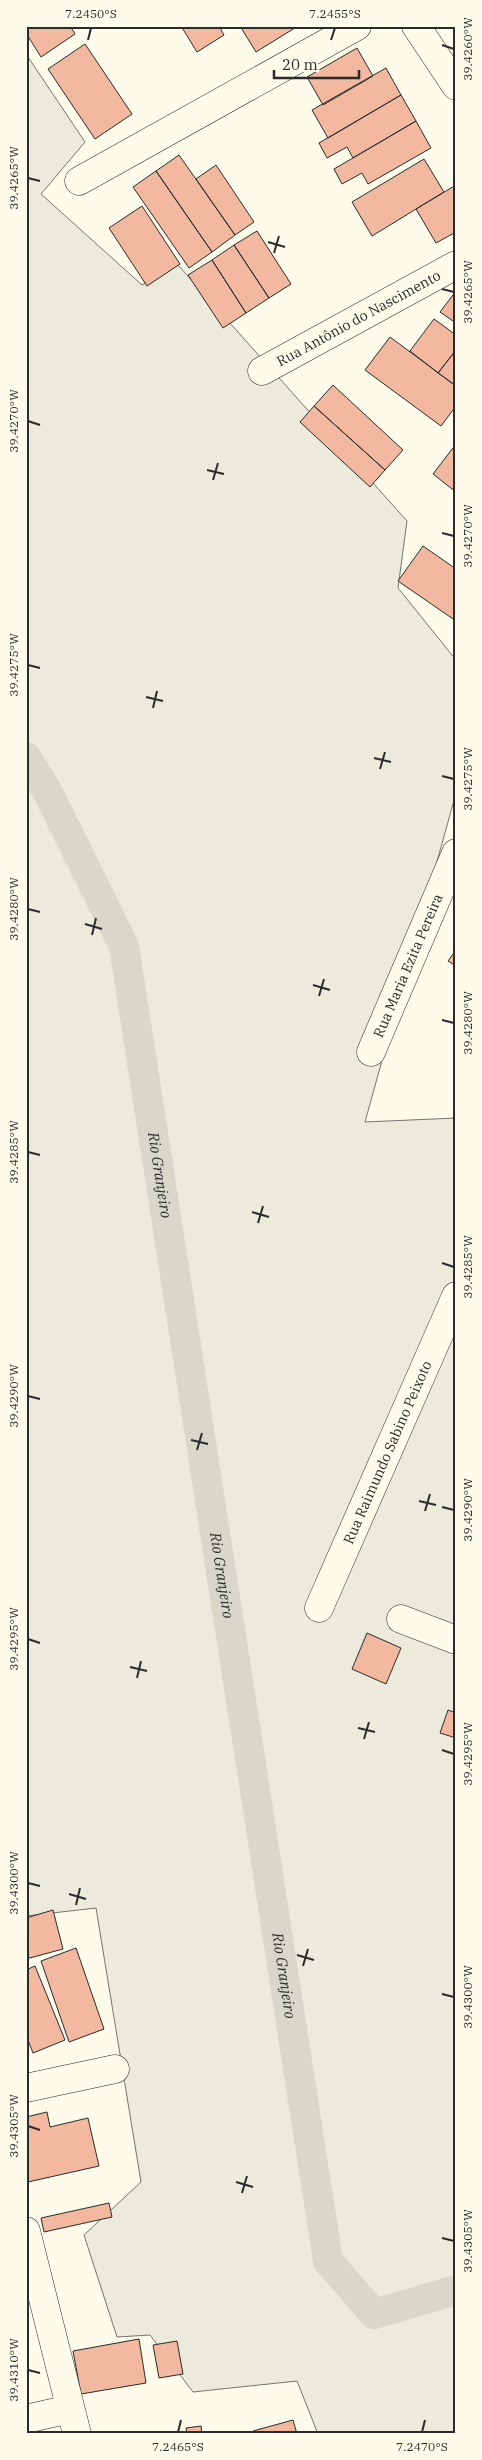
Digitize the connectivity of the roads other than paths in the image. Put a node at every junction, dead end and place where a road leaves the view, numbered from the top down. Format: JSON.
{"nodes":[{"id":1,"x":356,"y":26,"type":"edge"},
{"id":2,"x":416,"y":26,"type":"edge"},
{"id":3,"x":456,"y":86,"type":"edge"},
{"id":4,"x":79,"y":181,"type":"dead end"},
{"id":5,"x":456,"y":265,"type":"edge"},
{"id":6,"x":262,"y":371,"type":"dead end"},
{"id":7,"x":456,"y":853,"type":"edge"},
{"id":8,"x":371,"y":1052,"type":"dead end"},
{"id":9,"x":456,"y":1296,"type":"edge"},
{"id":10,"x":319,"y":1608,"type":"dead end"},
{"id":11,"x":401,"y":1619,"type":"dead end"},
{"id":12,"x":456,"y":1640,"type":"edge"},
{"id":13,"x":115,"y":2069,"type":"dead end"},
{"id":14,"x":26,"y":2088,"type":"edge"},
{"id":15,"x":26,"y":2231,"type":"edge"},
{"id":16,"x":26,"y":2419,"type":"edge"},
{"id":17,"x":74,"y":2421,"type":"edge"}],
"edges":[{"from":1,"to":4,"type":"street"},
{"from":2,"to":3,"type":"street"},
{"from":5,"to":6,"type":"street","name":"Rua Antônio do Nascimento"},
{"from":7,"to":8,"type":"street","name":"Rua Maria Ezita Pereira"},
{"from":9,"to":10,"type":"street","name":"Rua Raimundo Sabino Peixoto"},
{"from":11,"to":12,"type":"street"},
{"from":13,"to":14,"type":"street"},
{"from":15,"to":17,"type":"street"},
{"from":16,"to":17,"type":"street"}]}
